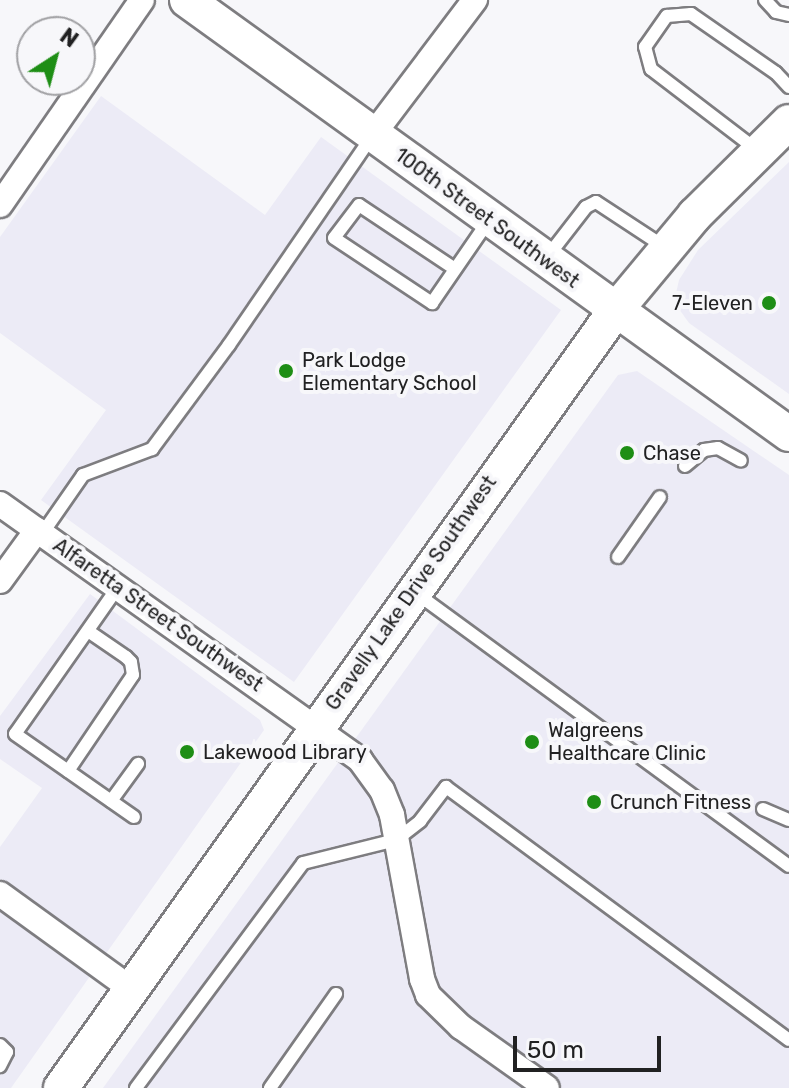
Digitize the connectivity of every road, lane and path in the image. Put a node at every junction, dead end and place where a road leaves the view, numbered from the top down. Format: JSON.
{"nodes":[{"id":1,"x":142,"y":0,"type":"edge"},
{"id":2,"x":187,"y":0,"type":"edge"},
{"id":3,"x":475,"y":0,"type":"edge"},
{"id":4,"x":765,"y":0,"type":"edge"},
{"id":5,"x":789,"y":15,"type":"edge"},
{"id":6,"x":789,"y":87,"type":"edge"},
{"id":7,"x":789,"y":122,"type":"edge"},
{"id":8,"x":372,"y":136,"type":"junction"},
{"id":9,"x":758,"y":151,"type":"junction"},
{"id":10,"x":0,"y":205,"type":"edge"},
{"id":11,"x":489,"y":220,"type":"junction"},
{"id":12,"x":666,"y":248,"type":"junction"},
{"id":13,"x":545,"y":260,"type":"junction"},
{"id":14,"x":455,"y":269,"type":"junction"},
{"id":15,"x":615,"y":311,"type":"junction"},
{"id":16,"x":789,"y":434,"type":"edge"},
{"id":17,"x":741,"y":461,"type":"dead end"},
{"id":18,"x":685,"y":466,"type":"dead end"},
{"id":19,"x":660,"y":497,"type":"dead end"},
{"id":20,"x":0,"y":504,"type":"edge"},
{"id":21,"x":40,"y":532,"type":"junction"},
{"id":22,"x":618,"y":557,"type":"dead end"},
{"id":23,"x":0,"y":581,"type":"edge"},
{"id":24,"x":118,"y":587,"type":"junction"},
{"id":25,"x":414,"y":591,"type":"junction"},
{"id":26,"x":88,"y":631,"type":"junction"},
{"id":27,"x":317,"y":727,"type":"junction"},
{"id":28,"x":138,"y":764,"type":"dead end"},
{"id":29,"x":68,"y":771,"type":"junction"},
{"id":30,"x":111,"y":801,"type":"junction"},
{"id":31,"x":763,"y":809,"type":"dead end"},
{"id":32,"x":134,"y":817,"type":"dead end"},
{"id":33,"x":789,"y":820,"type":"edge"},
{"id":34,"x":396,"y":840,"type":"junction"},
{"id":35,"x":789,"y":866,"type":"edge"},
{"id":36,"x":0,"y":894,"type":"edge"},
{"id":37,"x":131,"y":989,"type":"junction"},
{"id":38,"x":336,"y":994,"type":"dead end"},
{"id":39,"x":789,"y":1040,"type":"edge"},
{"id":40,"x":0,"y":1045,"type":"edge"},
{"id":41,"x":0,"y":1066,"type":"edge"},
{"id":42,"x":61,"y":1088,"type":"edge"},
{"id":43,"x":136,"y":1088,"type":"edge"},
{"id":44,"x":270,"y":1088,"type":"edge"},
{"id":45,"x":547,"y":1088,"type":"edge"}],
"edges":[{"from":1,"to":10,"type":"street"},
{"from":2,"to":8,"type":"main road","name":"100th Street Southwest"},
{"from":3,"to":8,"type":"street"},
{"from":4,"to":5,"type":"lane"},
{"from":6,"to":9,"type":"lane"},
{"from":7,"to":9,"type":"main road","name":"Gravelly Lake Drive Southwest"},
{"from":8,"to":11,"type":"main road","name":"100th Street Southwest"},
{"from":8,"to":21,"type":"lane"},
{"from":9,"to":12,"type":"main road","name":"Gravelly Lake Drive Southwest"},
{"from":11,"to":13,"type":"main road","name":"100th Street Southwest"},
{"from":11,"to":14,"type":"lane"},
{"from":12,"to":13,"type":"lane"},
{"from":12,"to":15,"type":"main road","name":"Gravelly Lake Drive Southwest"},
{"from":13,"to":15,"type":"main road","name":"100th Street Southwest"},
{"from":14,"to":14,"type":"lane"},
{"from":15,"to":16,"type":"main road","name":"100th Street Southwest"},
{"from":15,"to":25,"type":"main road","name":"Gravelly Lake Drive Southwest"},
{"from":17,"to":18,"type":"lane"},
{"from":19,"to":22,"type":"lane"},
{"from":20,"to":21,"type":"street","name":"Alfaretta Street Southwest"},
{"from":21,"to":23,"type":"street"},
{"from":21,"to":24,"type":"street","name":"Alfaretta Street Southwest"},
{"from":24,"to":26,"type":"lane"},
{"from":24,"to":27,"type":"street","name":"Alfaretta Street Southwest"},
{"from":25,"to":27,"type":"main road","name":"Gravelly Lake Drive Southwest"},
{"from":25,"to":35,"type":"lane"},
{"from":26,"to":29,"type":"lane"},
{"from":26,"to":29,"type":"lane"},
{"from":27,"to":34,"type":"street","name":"Alfaretta Street Southwest"},
{"from":27,"to":37,"type":"main road","name":"Gravelly Lake Drive Southwest"},
{"from":28,"to":30,"type":"lane"},
{"from":29,"to":30,"type":"lane"},
{"from":30,"to":32,"type":"lane"},
{"from":31,"to":33,"type":"lane"},
{"from":34,"to":39,"type":"lane"},
{"from":34,"to":43,"type":"lane"},
{"from":34,"to":45,"type":"street","name":"Alfaretta Street Southwest"},
{"from":36,"to":37,"type":"street"},
{"from":37,"to":42,"type":"main road","name":"Gravelly Lake Drive Southwest"},
{"from":38,"to":44,"type":"lane"},
{"from":40,"to":41,"type":"lane"}]}
